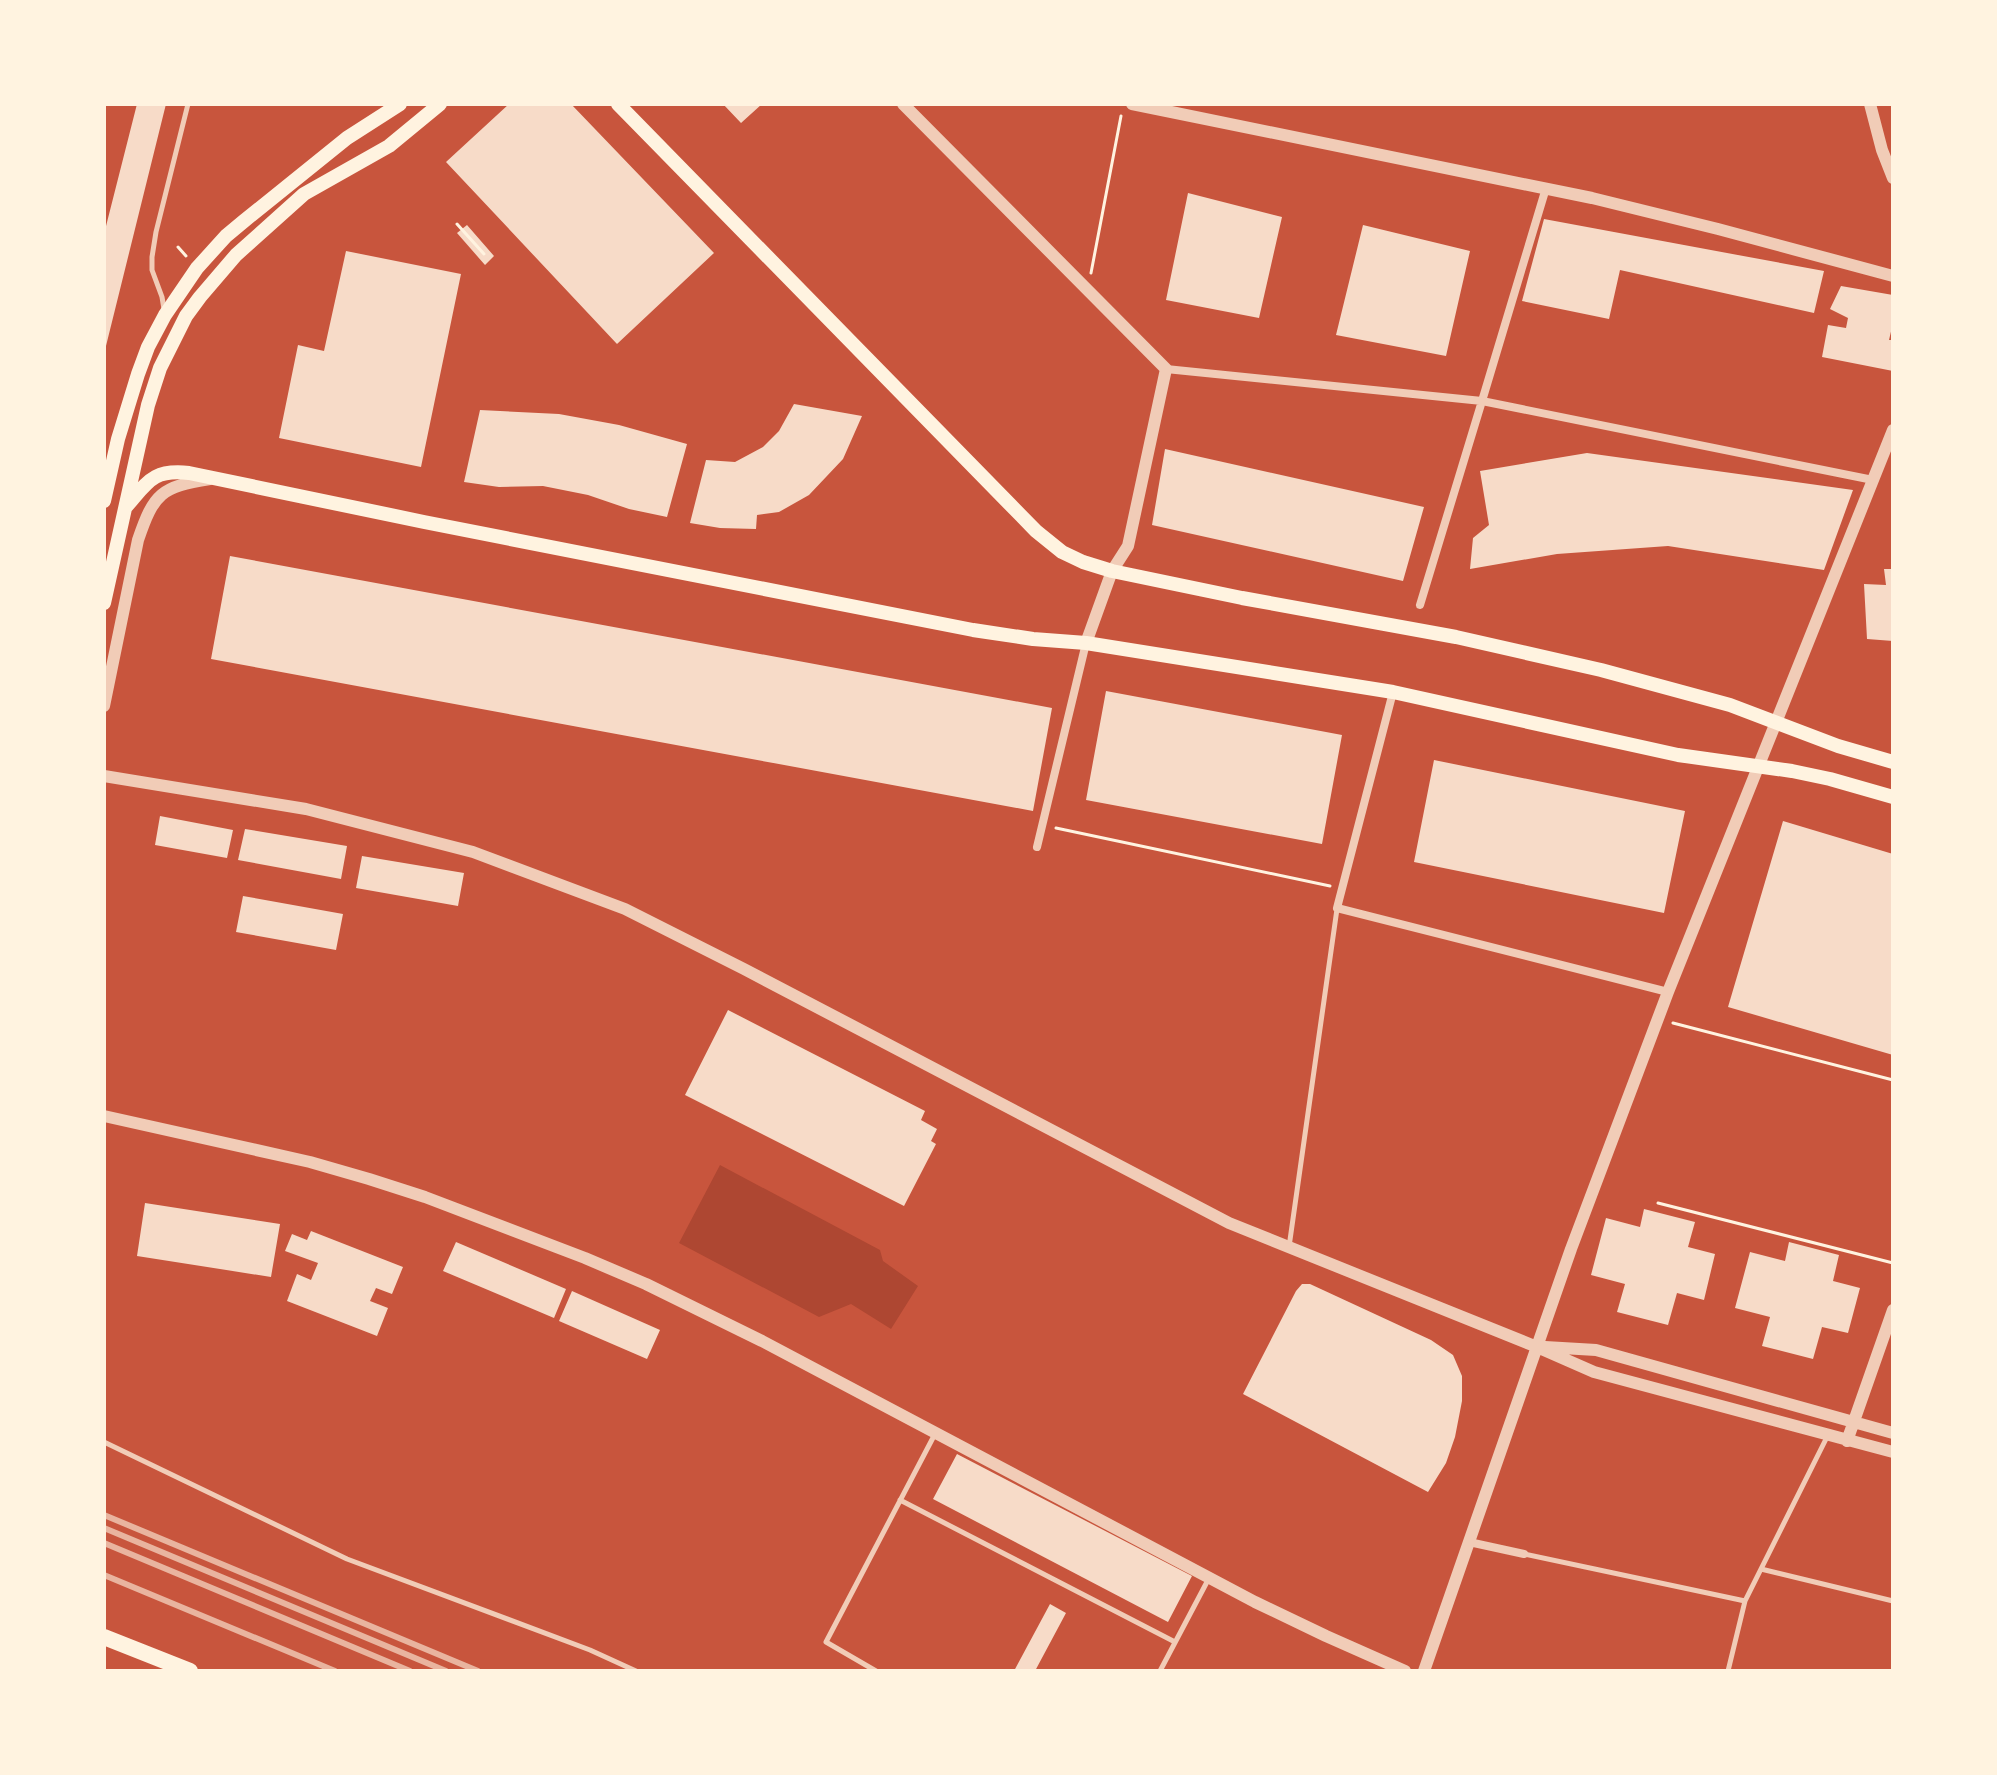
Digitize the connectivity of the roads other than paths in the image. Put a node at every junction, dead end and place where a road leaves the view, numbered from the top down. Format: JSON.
{"nodes":[{"id":1,"x":188,"y":104,"type":"edge"},
{"id":2,"x":400,"y":104,"type":"edge"},
{"id":3,"x":440,"y":104,"type":"edge"},
{"id":4,"x":618,"y":104,"type":"edge"},
{"id":5,"x":903,"y":104,"type":"edge"},
{"id":6,"x":1132,"y":104,"type":"edge"},
{"id":7,"x":1870,"y":104,"type":"edge"},
{"id":8,"x":1893,"y":178,"type":"edge"},
{"id":9,"x":1546,"y":188,"type":"junction"},
{"id":10,"x":1893,"y":276,"type":"edge"},
{"id":11,"x":165,"y":315,"type":"junction"},
{"id":12,"x":1166,"y":369,"type":"junction"},
{"id":13,"x":1482,"y":401,"type":"junction"},
{"id":14,"x":1893,"y":430,"type":"edge"},
{"id":15,"x":118,"y":439,"type":"junction"},
{"id":16,"x":104,"y":462,"type":"edge"},
{"id":17,"x":216,"y":479,"type":"junction"},
{"id":18,"x":1873,"y":480,"type":"junction"},
{"id":19,"x":104,"y":501,"type":"edge"},
{"id":20,"x":125,"y":508,"type":"junction"},
{"id":21,"x":1112,"y":571,"type":"junction"},
{"id":22,"x":104,"y":603,"type":"edge"},
{"id":23,"x":1420,"y":605,"type":"dead end"},
{"id":24,"x":1086,"y":643,"type":"junction"},
{"id":25,"x":1393,"y":692,"type":"junction"},
{"id":26,"x":104,"y":706,"type":"edge"},
{"id":27,"x":1777,"y":723,"type":"junction"},
{"id":28,"x":1893,"y":762,"type":"edge"},
{"id":29,"x":1758,"y":767,"type":"junction"},
{"id":30,"x":104,"y":776,"type":"edge"},
{"id":31,"x":1893,"y":797,"type":"edge"},
{"id":32,"x":1037,"y":847,"type":"dead end"},
{"id":33,"x":1337,"y":908,"type":"junction"},
{"id":34,"x":1668,"y":992,"type":"junction"},
{"id":35,"x":104,"y":1116,"type":"edge"},
{"id":36,"x":1289,"y":1247,"type":"junction"},
{"id":37,"x":1893,"y":1310,"type":"edge"},
{"id":38,"x":1537,"y":1347,"type":"junction"},
{"id":39,"x":1853,"y":1423,"type":"junction"},
{"id":40,"x":936,"y":1431,"type":"junction"},
{"id":41,"x":1893,"y":1433,"type":"edge"},
{"id":42,"x":1827,"y":1436,"type":"junction"},
{"id":43,"x":1847,"y":1441,"type":"junction"},
{"id":44,"x":104,"y":1442,"type":"edge"},
{"id":45,"x":1893,"y":1452,"type":"edge"},
{"id":46,"x":900,"y":1500,"type":"junction"},
{"id":47,"x":1469,"y":1542,"type":"junction"},
{"id":48,"x":1524,"y":1554,"type":"joint"},
{"id":49,"x":1761,"y":1569,"type":"junction"},
{"id":50,"x":1210,"y":1577,"type":"junction"},
{"id":51,"x":1745,"y":1601,"type":"junction"},
{"id":52,"x":1893,"y":1601,"type":"edge"},
{"id":53,"x":104,"y":1637,"type":"edge"},
{"id":54,"x":1175,"y":1642,"type":"junction"},
{"id":55,"x":104,"y":1645,"type":"edge"},
{"id":56,"x":133,"y":1648,"type":"junction"},
{"id":57,"x":190,"y":1671,"type":"edge"},
{"id":58,"x":636,"y":1671,"type":"edge"},
{"id":59,"x":876,"y":1671,"type":"edge"},
{"id":60,"x":1160,"y":1671,"type":"edge"},
{"id":61,"x":1405,"y":1671,"type":"edge"},
{"id":62,"x":1424,"y":1671,"type":"edge"},
{"id":63,"x":1728,"y":1671,"type":"edge"}],
"edges":[{"from":1,"to":11,"type":"lane"},
{"from":2,"to":11,"type":"main road"},
{"from":3,"to":20,"type":"main road"},
{"from":4,"to":21,"type":"main road"},
{"from":5,"to":12,"type":"street"},
{"from":6,"to":9,"type":"street"},
{"from":7,"to":8,"type":"street"},
{"from":9,"to":10,"type":"street"},
{"from":9,"to":13,"type":"street"},
{"from":11,"to":15,"type":"main road"},
{"from":12,"to":13,"type":"street"},
{"from":12,"to":21,"type":"street"},
{"from":13,"to":18,"type":"street"},
{"from":13,"to":23,"type":"street"},
{"from":14,"to":18,"type":"street"},
{"from":15,"to":16,"type":"street"},
{"from":15,"to":19,"type":"main road"},
{"from":17,"to":20,"type":"main road"},
{"from":17,"to":24,"type":"main road"},
{"from":17,"to":26,"type":"street"},
{"from":18,"to":27,"type":"street"},
{"from":20,"to":22,"type":"main road"},
{"from":21,"to":24,"type":"street"},
{"from":21,"to":27,"type":"main road"},
{"from":24,"to":25,"type":"main road"},
{"from":24,"to":32,"type":"street"},
{"from":25,"to":29,"type":"main road"},
{"from":25,"to":33,"type":"street"},
{"from":27,"to":28,"type":"main road"},
{"from":27,"to":29,"type":"street"},
{"from":29,"to":31,"type":"main road"},
{"from":29,"to":34,"type":"street"},
{"from":30,"to":36,"type":"street"},
{"from":33,"to":34,"type":"street"},
{"from":33,"to":36,"type":"lane"},
{"from":34,"to":38,"type":"street"},
{"from":35,"to":40,"type":"street"},
{"from":36,"to":38,"type":"street"},
{"from":37,"to":39,"type":"street"},
{"from":38,"to":39,"type":"street"},
{"from":38,"to":42,"type":"street"},
{"from":38,"to":47,"type":"street"},
{"from":39,"to":41,"type":"street"},
{"from":39,"to":43,"type":"street"},
{"from":40,"to":46,"type":"lane"},
{"from":40,"to":50,"type":"street"},
{"from":42,"to":43,"type":"street"},
{"from":42,"to":49,"type":"lane"},
{"from":43,"to":45,"type":"street"},
{"from":44,"to":58,"type":"lane"},
{"from":46,"to":54,"type":"lane"},
{"from":46,"to":59,"type":"lane"},
{"from":47,"to":48,"type":"street"},
{"from":47,"to":62,"type":"street"},
{"from":48,"to":51,"type":"lane"},
{"from":49,"to":51,"type":"lane"},
{"from":49,"to":52,"type":"lane"},
{"from":50,"to":54,"type":"lane"},
{"from":50,"to":61,"type":"street"},
{"from":51,"to":63,"type":"lane"},
{"from":53,"to":56,"type":"highway"},
{"from":54,"to":60,"type":"lane"},
{"from":55,"to":56,"type":"highway"},
{"from":56,"to":57,"type":"highway"}]}
